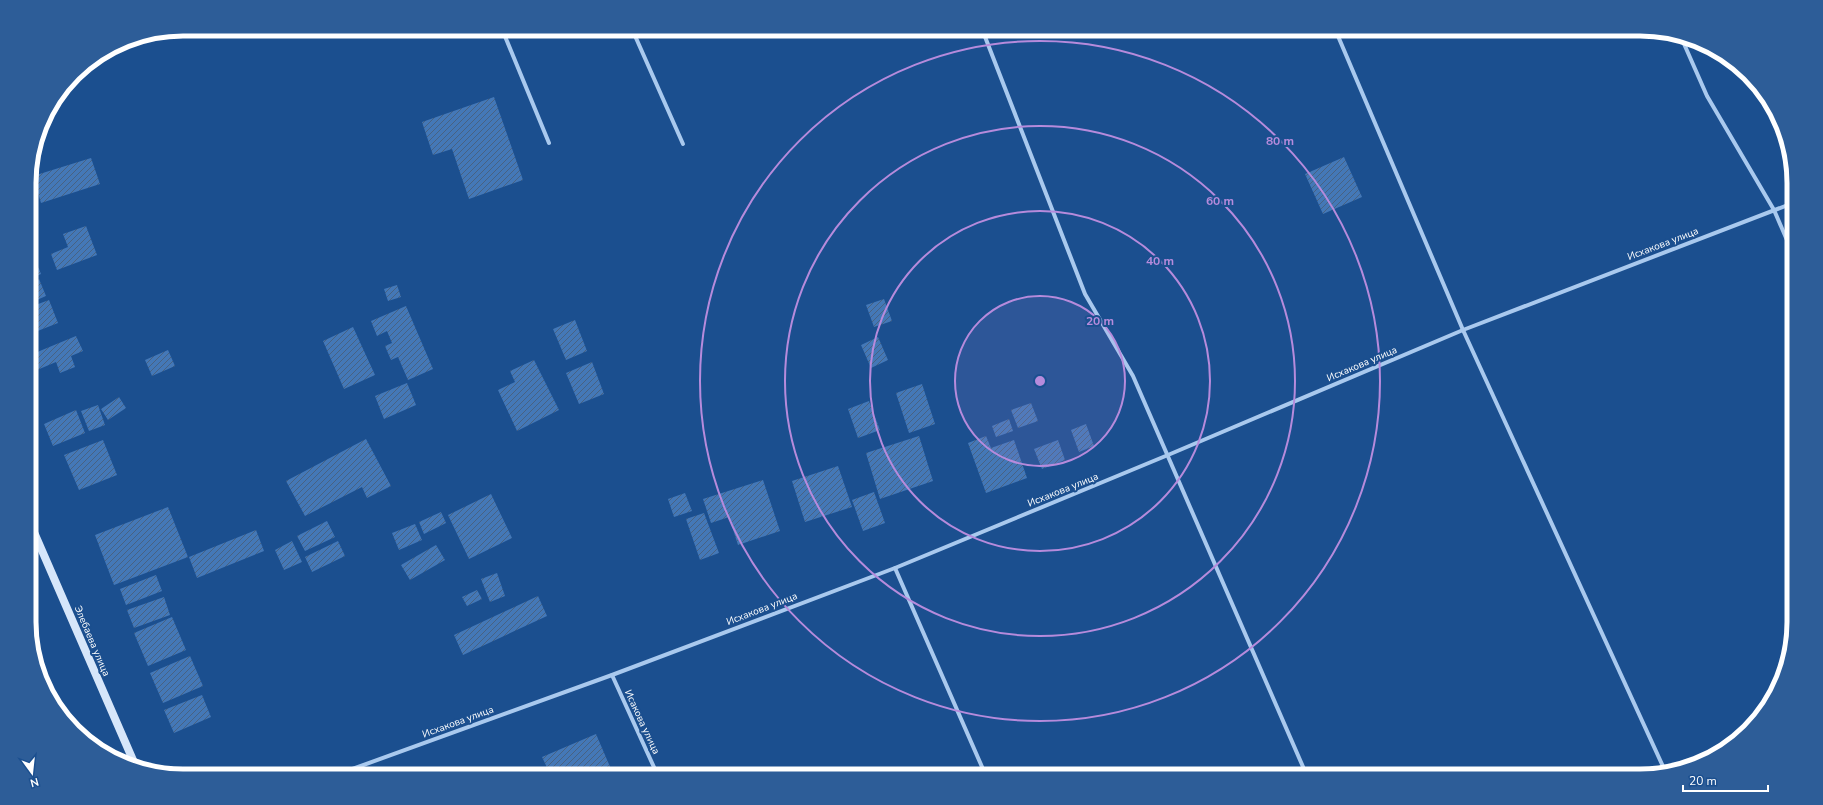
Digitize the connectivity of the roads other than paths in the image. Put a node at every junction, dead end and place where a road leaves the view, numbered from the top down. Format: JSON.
{"nodes":[{"id":1,"x":505,"y":36,"type":"edge"},
{"id":2,"x":635,"y":36,"type":"edge"},
{"id":3,"x":985,"y":36,"type":"edge"},
{"id":4,"x":1338,"y":36,"type":"edge"},
{"id":5,"x":1683,"y":43,"type":"edge"},
{"id":6,"x":549,"y":143,"type":"dead end"},
{"id":7,"x":684,"y":144,"type":"dead end"},
{"id":8,"x":1787,"y":205,"type":"edge"},
{"id":9,"x":1774,"y":210,"type":"junction"},
{"id":10,"x":1787,"y":240,"type":"edge"},
{"id":11,"x":1463,"y":330,"type":"junction"},
{"id":12,"x":1168,"y":455,"type":"junction"},
{"id":13,"x":36,"y":537,"type":"edge"},
{"id":14,"x":894,"y":568,"type":"junction"},
{"id":15,"x":612,"y":675,"type":"junction"},
{"id":16,"x":133,"y":760,"type":"edge"},
{"id":17,"x":1663,"y":767,"type":"edge"},
{"id":18,"x":352,"y":769,"type":"edge"},
{"id":19,"x":655,"y":769,"type":"edge"},
{"id":20,"x":983,"y":769,"type":"edge"},
{"id":21,"x":1304,"y":769,"type":"edge"}],
"edges":[{"from":1,"to":6,"type":"street"},
{"from":2,"to":7,"type":"street"},
{"from":3,"to":12,"type":"street"},
{"from":4,"to":11,"type":"street"},
{"from":5,"to":9,"type":"street"},
{"from":8,"to":9,"type":"street","name":"Исхакова улица"},
{"from":9,"to":10,"type":"street"},
{"from":9,"to":11,"type":"street","name":"Исхакова улица"},
{"from":11,"to":12,"type":"street","name":"Исхакова улица"},
{"from":11,"to":17,"type":"street"},
{"from":12,"to":14,"type":"street","name":"Исхакова улица"},
{"from":12,"to":21,"type":"street"},
{"from":13,"to":16,"type":"street","name":"Элебаева улица"},
{"from":14,"to":15,"type":"street","name":"Исхакова улица"},
{"from":14,"to":20,"type":"street"},
{"from":15,"to":18,"type":"street","name":"Исхакова улица"},
{"from":15,"to":19,"type":"street","name":"Исакова улица"}]}
